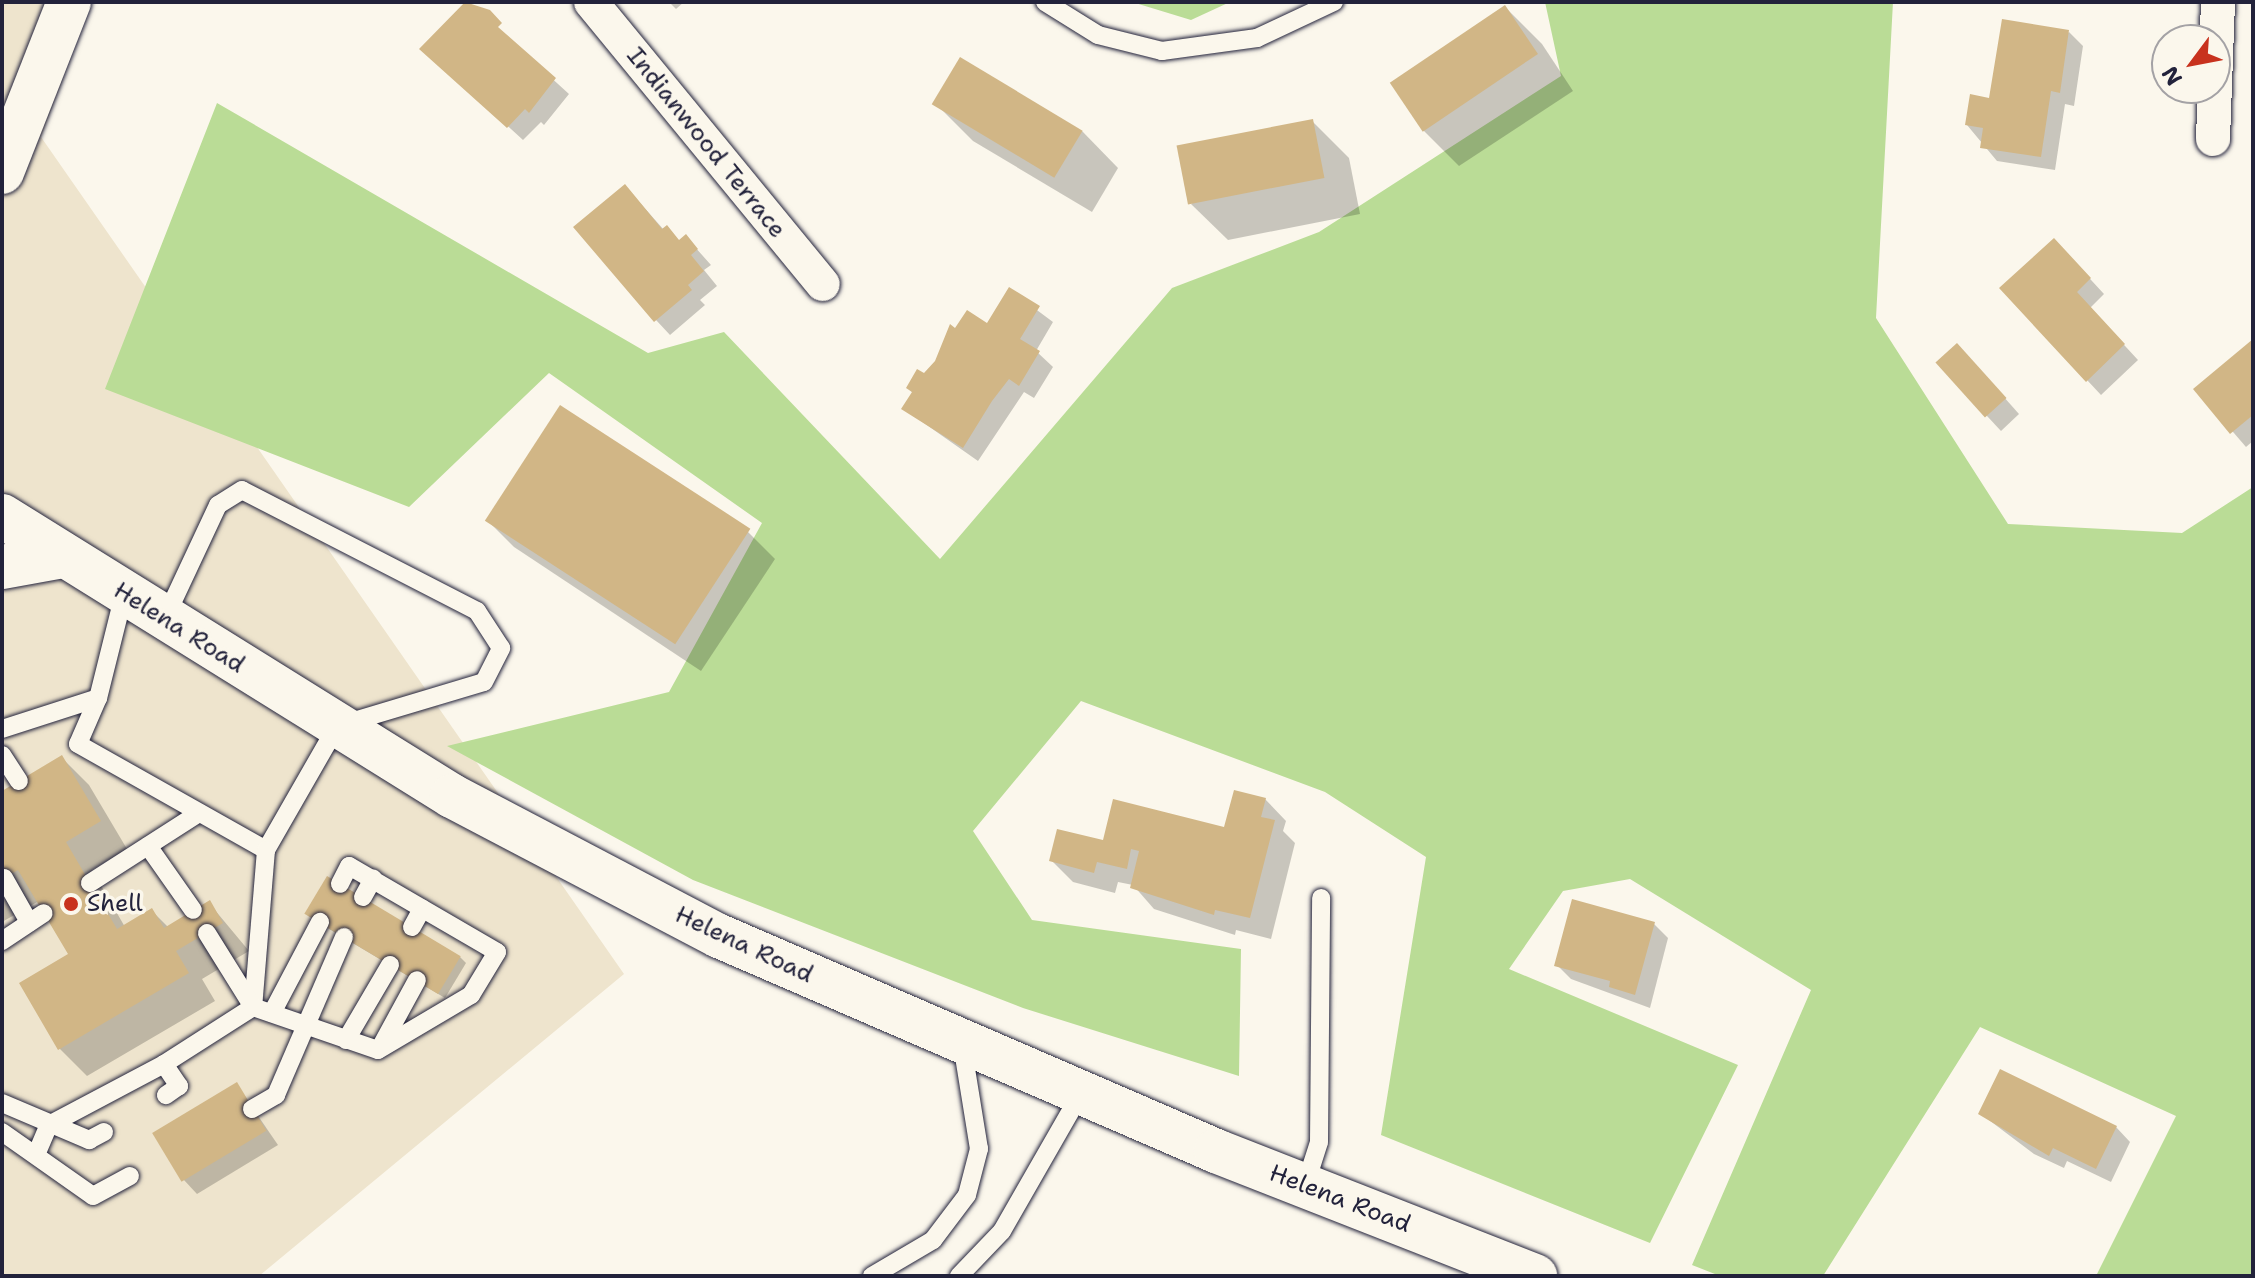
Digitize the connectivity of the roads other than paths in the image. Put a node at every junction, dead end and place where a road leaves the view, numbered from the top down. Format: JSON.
{"nodes":[{"id":1,"x":69,"y":2,"type":"edge"},
{"id":2,"x":591,"y":2,"type":"edge"},
{"id":3,"x":1045,"y":2,"type":"edge"},
{"id":4,"x":1334,"y":2,"type":"edge"},
{"id":5,"x":2218,"y":2,"type":"edge"},
{"id":6,"x":2213,"y":139,"type":"dead end"},
{"id":7,"x":2,"y":172,"type":"edge"},
{"id":8,"x":823,"y":284,"type":"dead end"},
{"id":9,"x":2,"y":516,"type":"edge"},
{"id":10,"x":64,"y":556,"type":"junction"},
{"id":11,"x":2,"y":567,"type":"edge"},
{"id":12,"x":124,"y":594,"type":"junction"},
{"id":13,"x":164,"y":619,"type":"junction"},
{"id":14,"x":98,"y":698,"type":"junction"},
{"id":15,"x":337,"y":726,"type":"junction"},
{"id":16,"x":2,"y":729,"type":"edge"},
{"id":17,"x":2,"y":755,"type":"edge"},
{"id":18,"x":19,"y":781,"type":"dead end"},
{"id":19,"x":199,"y":813,"type":"junction"},
{"id":20,"x":148,"y":846,"type":"junction"},
{"id":21,"x":266,"y":850,"type":"junction"},
{"id":22,"x":4,"y":878,"type":"edge"},
{"id":23,"x":373,"y":879,"type":"junction"},
{"id":24,"x":90,"y":883,"type":"dead end"},
{"id":25,"x":340,"y":884,"type":"dead end"},
{"id":26,"x":363,"y":897,"type":"dead end"},
{"id":27,"x":1321,"y":898,"type":"dead end"},
{"id":28,"x":422,"y":909,"type":"junction"},
{"id":29,"x":193,"y":910,"type":"dead end"},
{"id":30,"x":320,"y":922,"type":"dead end"},
{"id":31,"x":447,"y":923,"type":"junction"},
{"id":32,"x":412,"y":927,"type":"dead end"},
{"id":33,"x":207,"y":933,"type":"dead end"},
{"id":34,"x":344,"y":937,"type":"dead end"},
{"id":35,"x":2,"y":941,"type":"edge"},
{"id":36,"x":438,"y":941,"type":"dead end"},
{"id":37,"x":390,"y":965,"type":"dead end"},
{"id":38,"x":417,"y":980,"type":"dead end"},
{"id":39,"x":253,"y":1007,"type":"junction"},
{"id":40,"x":272,"y":1013,"type":"junction"},
{"id":41,"x":304,"y":1024,"type":"junction"},
{"id":42,"x":346,"y":1040,"type":"junction"},
{"id":43,"x":961,"y":1041,"type":"junction"},
{"id":44,"x":378,"y":1050,"type":"junction"},
{"id":45,"x":164,"y":1064,"type":"junction"},
{"id":46,"x":1081,"y":1093,"type":"junction"},
{"id":47,"x":166,"y":1095,"type":"dead end"},
{"id":48,"x":2,"y":1103,"type":"edge"},
{"id":49,"x":252,"y":1109,"type":"dead end"},
{"id":50,"x":49,"y":1125,"type":"junction"},
{"id":51,"x":2,"y":1132,"type":"edge"},
{"id":52,"x":104,"y":1132,"type":"dead end"},
{"id":53,"x":36,"y":1155,"type":"junction"},
{"id":54,"x":130,"y":1176,"type":"dead end"},
{"id":55,"x":1305,"y":1186,"type":"junction"},
{"id":56,"x":872,"y":1276,"type":"edge"},
{"id":57,"x":959,"y":1276,"type":"edge"},
{"id":58,"x":1535,"y":1276,"type":"edge"}],
"edges":[{"from":1,"to":7,"type":"main road"},
{"from":2,"to":8,"type":"street","name":"Indianwood Terrace"},
{"from":3,"to":4,"type":"lane"},
{"from":5,"to":6,"type":"street"},
{"from":9,"to":10,"type":"main road","name":"Helena Road"},
{"from":10,"to":11,"type":"main road"},
{"from":10,"to":12,"type":"main road","name":"Helena Road"},
{"from":12,"to":13,"type":"main road","name":"Helena Road"},
{"from":12,"to":14,"type":"lane"},
{"from":13,"to":15,"type":"main road","name":"Helena Road"},
{"from":13,"to":15,"type":"lane"},
{"from":14,"to":16,"type":"lane"},
{"from":14,"to":19,"type":"lane"},
{"from":15,"to":21,"type":"lane"},
{"from":15,"to":43,"type":"main road","name":"Helena Road"},
{"from":17,"to":18,"type":"lane"},
{"from":19,"to":20,"type":"lane"},
{"from":19,"to":21,"type":"lane"},
{"from":20,"to":24,"type":"lane"},
{"from":20,"to":29,"type":"lane"},
{"from":21,"to":39,"type":"lane"},
{"from":22,"to":35,"type":"lane"},
{"from":23,"to":25,"type":"lane"},
{"from":23,"to":26,"type":"lane"},
{"from":23,"to":28,"type":"lane"},
{"from":27,"to":55,"type":"lane"},
{"from":28,"to":31,"type":"lane"},
{"from":28,"to":32,"type":"lane"},
{"from":30,"to":40,"type":"lane"},
{"from":31,"to":36,"type":"lane"},
{"from":31,"to":44,"type":"lane"},
{"from":33,"to":39,"type":"lane"},
{"from":34,"to":41,"type":"lane"},
{"from":37,"to":42,"type":"lane"},
{"from":38,"to":44,"type":"lane"},
{"from":39,"to":40,"type":"lane"},
{"from":39,"to":45,"type":"lane"},
{"from":40,"to":41,"type":"lane"},
{"from":41,"to":42,"type":"lane"},
{"from":41,"to":49,"type":"lane"},
{"from":42,"to":44,"type":"lane"},
{"from":43,"to":46,"type":"main road","name":"Helena Road"},
{"from":43,"to":56,"type":"lane"},
{"from":45,"to":47,"type":"lane"},
{"from":45,"to":50,"type":"lane"},
{"from":46,"to":55,"type":"main road","name":"Helena Road"},
{"from":46,"to":57,"type":"lane"},
{"from":48,"to":50,"type":"lane"},
{"from":50,"to":52,"type":"lane"},
{"from":50,"to":53,"type":"lane"},
{"from":51,"to":53,"type":"lane"},
{"from":53,"to":54,"type":"lane"},
{"from":55,"to":58,"type":"main road","name":"Helena Road"}]}
